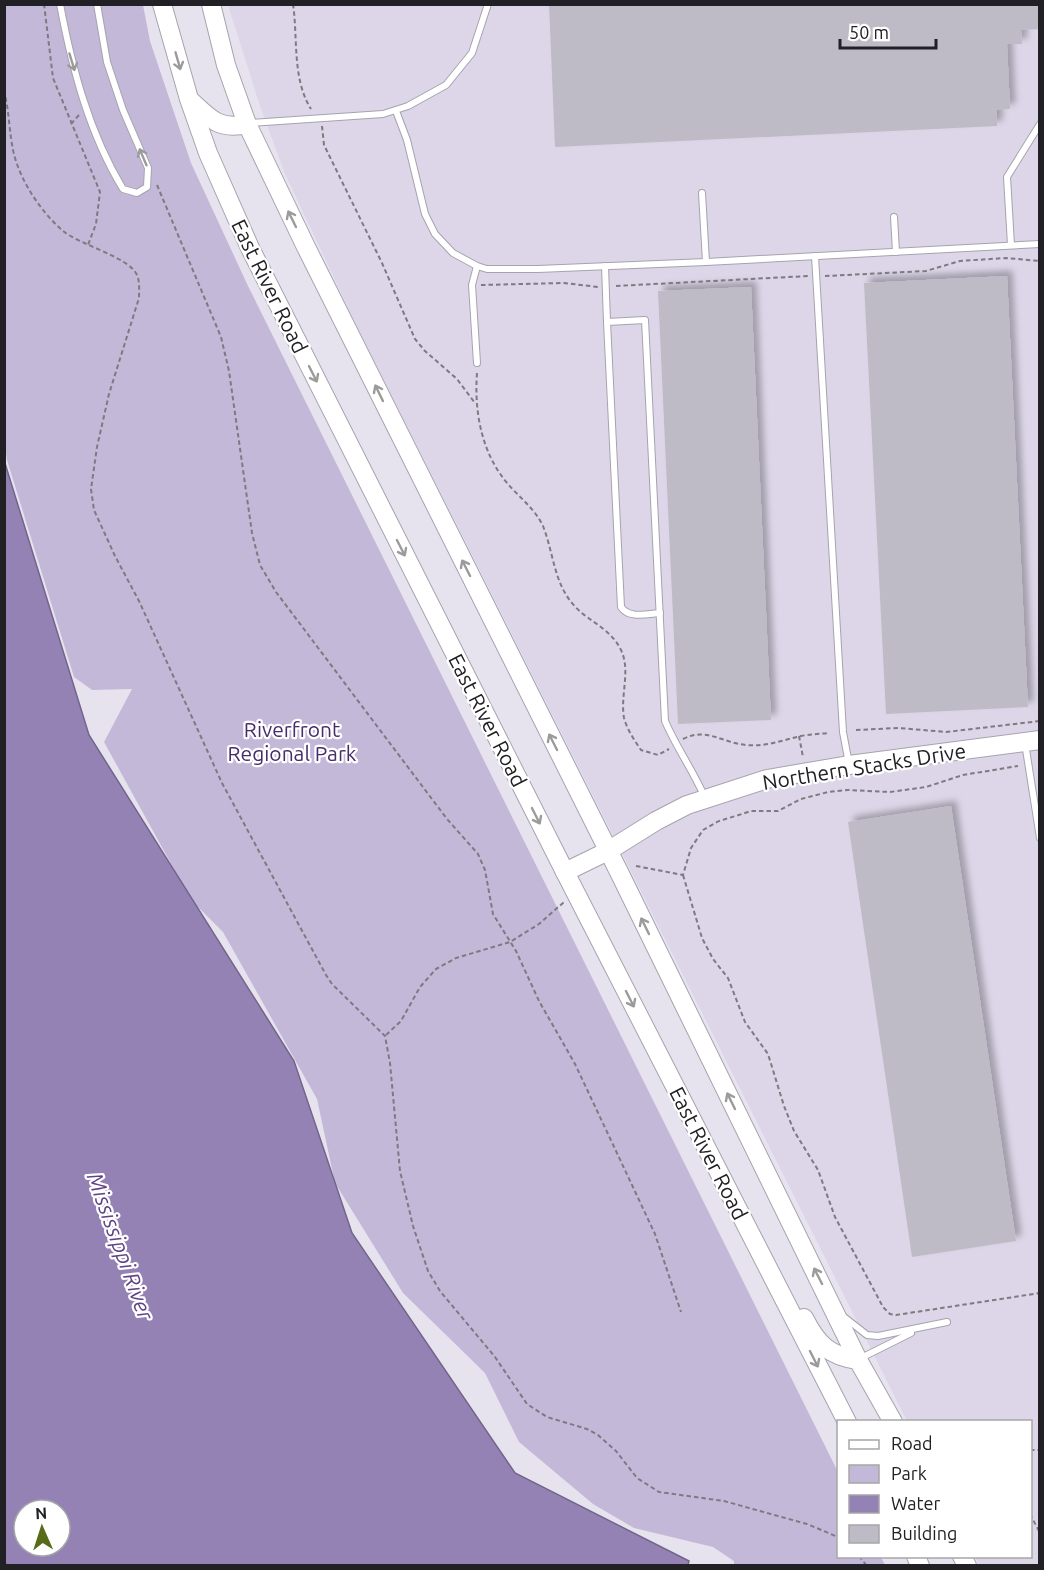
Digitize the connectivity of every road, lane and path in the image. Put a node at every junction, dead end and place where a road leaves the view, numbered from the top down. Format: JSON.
{"nodes":[{"id":1,"x":44,"y":4,"type":"edge"},
{"id":2,"x":60,"y":4,"type":"edge"},
{"id":3,"x":97,"y":4,"type":"edge"},
{"id":4,"x":162,"y":4,"type":"edge"},
{"id":5,"x":211,"y":4,"type":"edge"},
{"id":6,"x":293,"y":4,"type":"edge"},
{"id":7,"x":488,"y":4,"type":"edge"},
{"id":8,"x":4,"y":90,"type":"edge"},
{"id":9,"x":189,"y":99,"type":"junction"},
{"id":10,"x":396,"y":111,"type":"junction"},
{"id":11,"x":317,"y":118,"type":"junction"},
{"id":12,"x":247,"y":123,"type":"junction"},
{"id":13,"x":1040,"y":124,"type":"edge"},
{"id":14,"x":148,"y":174,"type":"junction"},
{"id":15,"x":702,"y":193,"type":"dead end"},
{"id":16,"x":894,"y":217,"type":"dead end"},
{"id":17,"x":1040,"y":244,"type":"edge"},
{"id":18,"x":88,"y":245,"type":"junction"},
{"id":19,"x":1011,"y":245,"type":"junction"},
{"id":20,"x":896,"y":252,"type":"junction"},
{"id":21,"x":815,"y":256,"type":"junction"},
{"id":22,"x":1040,"y":261,"type":"edge"},
{"id":23,"x":706,"y":262,"type":"junction"},
{"id":24,"x":477,"y":266,"type":"junction"},
{"id":25,"x":605,"y":266,"type":"junction"},
{"id":26,"x":815,"y":276,"type":"junction"},
{"id":27,"x":472,"y":285,"type":"junction"},
{"id":28,"x":606,"y":287,"type":"junction"},
{"id":29,"x":607,"y":322,"type":"junction"},
{"id":30,"x":477,"y":363,"type":"joint"},
{"id":31,"x":475,"y":402,"type":"junction"},
{"id":32,"x":660,"y":613,"type":"junction"},
{"id":33,"x":1040,"y":721,"type":"edge"},
{"id":34,"x":856,"y":730,"type":"dead end"},
{"id":35,"x":829,"y":733,"type":"dead end"},
{"id":36,"x":799,"y":736,"type":"junction"},
{"id":37,"x":1032,"y":741,"type":"edge"},
{"id":38,"x":679,"y":742,"type":"dead end"},
{"id":39,"x":668,"y":749,"type":"dead end"},
{"id":40,"x":804,"y":760,"type":"dead end"},
{"id":41,"x":1029,"y":764,"type":"junction"},
{"id":42,"x":849,"y":765,"type":"junction"},
{"id":43,"x":808,"y":789,"type":"dead end"},
{"id":44,"x":810,"y":796,"type":"junction"},
{"id":45,"x":706,"y":798,"type":"junction"},
{"id":46,"x":1040,"y":838,"type":"edge"},
{"id":47,"x":608,"y":850,"type":"junction"},
{"id":48,"x":636,"y":866,"type":"dead end"},
{"id":49,"x":565,"y":872,"type":"junction"},
{"id":50,"x":683,"y":875,"type":"junction"},
{"id":51,"x":567,"y":900,"type":"dead end"},
{"id":52,"x":510,"y":942,"type":"junction"},
{"id":53,"x":385,"y":1036,"type":"junction"},
{"id":54,"x":767,"y":1267,"type":"junction"},
{"id":55,"x":1040,"y":1293,"type":"edge"},
{"id":56,"x":835,"y":1309,"type":"junction"},
{"id":57,"x":681,"y":1311,"type":"dead end"},
{"id":58,"x":858,"y":1360,"type":"junction"},
{"id":59,"x":845,"y":1420,"type":"edge"},
{"id":60,"x":891,"y":1420,"type":"edge"},
{"id":61,"x":1032,"y":1518,"type":"edge"},
{"id":62,"x":1040,"y":1533,"type":"edge"},
{"id":63,"x":837,"y":1537,"type":"edge"}],
"edges":[{"from":1,"to":18,"type":"path"},
{"from":2,"to":14,"type":"lane","one_way":true},
{"from":14,"to":3,"type":"lane","one_way":true},
{"from":4,"to":9,"type":"street","name":"East River Road","one_way":true},
{"from":5,"to":12,"type":"street","name":"East River Road"},
{"from":6,"to":11,"type":"path"},
{"from":7,"to":10,"type":"lane"},
{"from":8,"to":18,"type":"path"},
{"from":9,"to":12,"type":"street"},
{"from":9,"to":49,"type":"street","name":"East River Road","one_way":true},
{"from":10,"to":11,"type":"lane"},
{"from":10,"to":24,"type":"lane"},
{"from":11,"to":12,"type":"lane"},
{"from":11,"to":31,"type":"path"},
{"from":47,"to":12,"type":"street","name":"East River Road","one_way":true},
{"from":13,"to":19,"type":"lane"},
{"from":14,"to":52,"type":"path"},
{"from":15,"to":23,"type":"lane"},
{"from":16,"to":20,"type":"lane"},
{"from":17,"to":19,"type":"lane"},
{"from":18,"to":53,"type":"path"},
{"from":19,"to":20,"type":"lane"},
{"from":20,"to":21,"type":"lane"},
{"from":21,"to":23,"type":"lane"},
{"from":21,"to":26,"type":"lane"},
{"from":22,"to":26,"type":"path"},
{"from":23,"to":25,"type":"lane"},
{"from":24,"to":25,"type":"lane"},
{"from":24,"to":27,"type":"lane"},
{"from":25,"to":28,"type":"lane"},
{"from":26,"to":28,"type":"path"},
{"from":26,"to":42,"type":"lane"},
{"from":27,"to":28,"type":"path"},
{"from":27,"to":30,"type":"lane"},
{"from":28,"to":29,"type":"lane"},
{"from":29,"to":32,"type":"lane"},
{"from":29,"to":32,"type":"lane"},
{"from":30,"to":31,"type":"path"},
{"from":31,"to":39,"type":"path"},
{"from":32,"to":45,"type":"lane"},
{"from":33,"to":34,"type":"path"},
{"from":35,"to":36,"type":"path"},
{"from":36,"to":38,"type":"path"},
{"from":36,"to":40,"type":"path"},
{"from":37,"to":41,"type":"lane"},
{"from":37,"to":42,"type":"street","name":"Northern Stacks Drive"},
{"from":41,"to":44,"type":"path"},
{"from":41,"to":46,"type":"lane"},
{"from":42,"to":45,"type":"street","name":"Northern Stacks Drive"},
{"from":43,"to":44,"type":"path"},
{"from":44,"to":50,"type":"path"},
{"from":45,"to":47,"type":"street","name":"Northern Stacks Drive"},
{"from":47,"to":49,"type":"street","name":"Northern Stacks Drive"},
{"from":56,"to":47,"type":"street","name":"East River Road","one_way":true},
{"from":48,"to":50,"type":"path"},
{"from":49,"to":54,"type":"street","name":"East River Road","one_way":true},
{"from":50,"to":55,"type":"path"},
{"from":51,"to":52,"type":"path"},
{"from":52,"to":53,"type":"path"},
{"from":52,"to":57,"type":"path"},
{"from":53,"to":63,"type":"path"},
{"from":54,"to":58,"type":"street"},
{"from":54,"to":59,"type":"street","name":"East River Road","one_way":true},
{"from":56,"to":58,"type":"street","name":"East River Road"},
{"from":56,"to":58,"type":"lane"},
{"from":58,"to":60,"type":"street","name":"East River Road"},
{"from":61,"to":62,"type":"path"}]}
